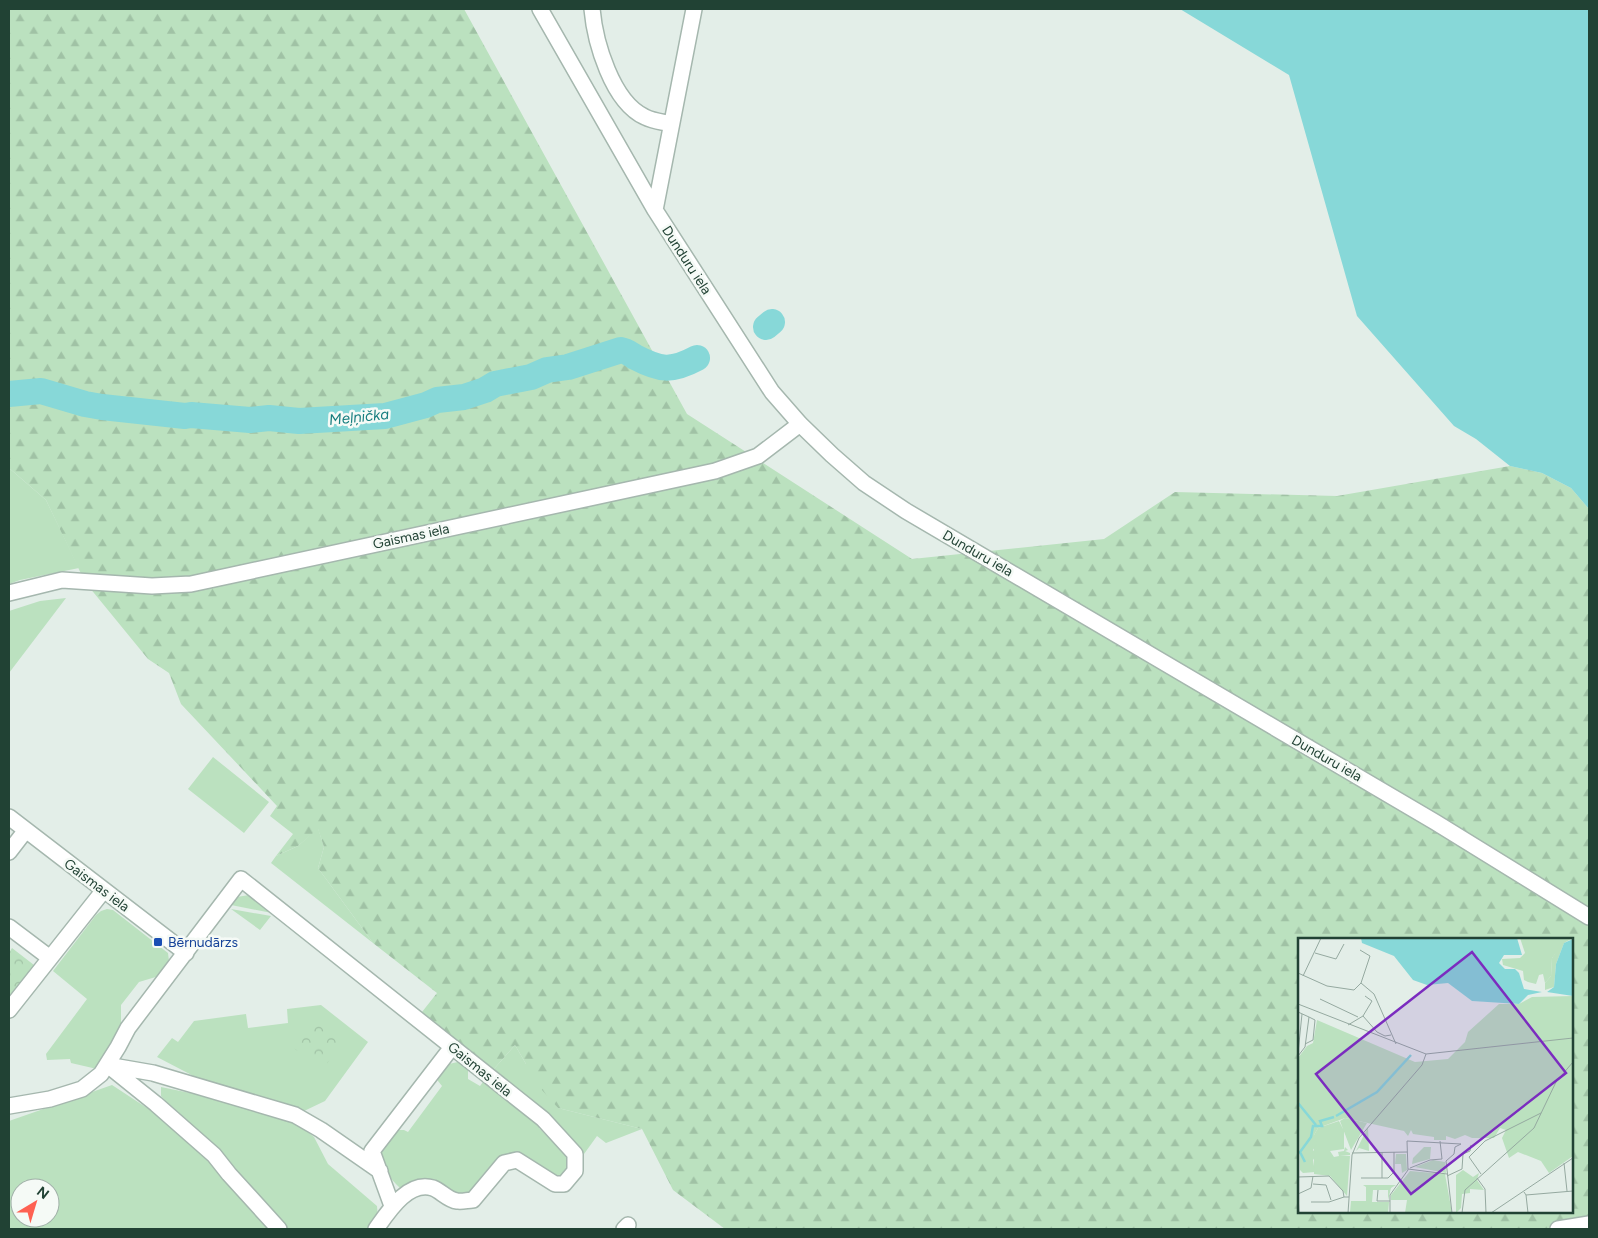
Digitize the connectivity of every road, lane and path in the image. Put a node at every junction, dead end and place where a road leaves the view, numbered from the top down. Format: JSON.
{"nodes":[{"id":1,"x":540,"y":9,"type":"edge"},
{"id":2,"x":592,"y":9,"type":"edge"},
{"id":3,"x":694,"y":9,"type":"edge"},
{"id":4,"x":671,"y":124,"type":"junction"},
{"id":5,"x":655,"y":210,"type":"junction"},
{"id":6,"x":800,"y":424,"type":"junction"},
{"id":7,"x":9,"y":592,"type":"edge"},
{"id":8,"x":9,"y":817,"type":"edge"},
{"id":9,"x":26,"y":830,"type":"junction"},
{"id":10,"x":9,"y":852,"type":"edge"},
{"id":11,"x":104,"y":890,"type":"junction"},
{"id":12,"x":1589,"y":917,"type":"edge"},
{"id":13,"x":9,"y":927,"type":"edge"},
{"id":14,"x":186,"y":952,"type":"junction"},
{"id":15,"x":50,"y":958,"type":"junction"},
{"id":16,"x":9,"y":1010,"type":"edge"},
{"id":17,"x":452,"y":1047,"type":"junction"},
{"id":18,"x":104,"y":1070,"type":"junction"},
{"id":19,"x":9,"y":1106,"type":"edge"},
{"id":20,"x":380,"y":1171,"type":"junction"},
{"id":21,"x":392,"y":1206,"type":"junction"},
{"id":22,"x":1589,"y":1224,"type":"edge"},
{"id":23,"x":279,"y":1229,"type":"edge"},
{"id":24,"x":376,"y":1229,"type":"edge"},
{"id":25,"x":1558,"y":1229,"type":"edge"}],
"edges":[{"from":1,"to":5,"type":"street","name":"Dunduru iela"},
{"from":2,"to":4,"type":"street"},
{"from":3,"to":4,"type":"street"},
{"from":4,"to":5,"type":"street"},
{"from":5,"to":6,"type":"street","name":"Dunduru iela"},
{"from":6,"to":7,"type":"street","name":"Gaismas iela"},
{"from":6,"to":12,"type":"street","name":"Dunduru iela"},
{"from":8,"to":9,"type":"street","name":"Gaismas iela"},
{"from":9,"to":10,"type":"street"},
{"from":9,"to":11,"type":"street","name":"Gaismas iela"},
{"from":11,"to":14,"type":"street","name":"Gaismas iela"},
{"from":11,"to":15,"type":"street"},
{"from":13,"to":15,"type":"street"},
{"from":14,"to":17,"type":"street","name":"Gaismas iela"},
{"from":14,"to":18,"type":"street","name":"Gaismas iela"},
{"from":15,"to":16,"type":"street"},
{"from":17,"to":20,"type":"street"},
{"from":17,"to":21,"type":"street","name":"Gaismas iela"},
{"from":18,"to":19,"type":"street"},
{"from":18,"to":20,"type":"street"},
{"from":18,"to":23,"type":"street"},
{"from":20,"to":21,"type":"street"},
{"from":21,"to":24,"type":"street","name":"Gaismas iela"},
{"from":22,"to":25,"type":"street"}]}
